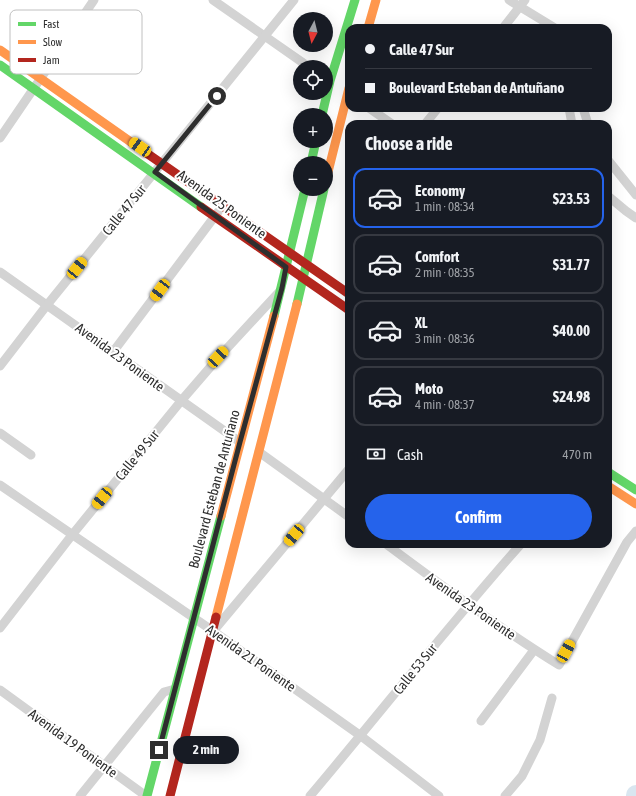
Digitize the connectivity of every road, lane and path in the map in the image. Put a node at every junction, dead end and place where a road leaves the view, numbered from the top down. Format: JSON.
{"nodes":[{"id":1,"x":94,"y":0,"type":"edge"},
{"id":2,"x":213,"y":0,"type":"edge"},
{"id":3,"x":294,"y":0,"type":"edge"},
{"id":4,"x":355,"y":0,"type":"edge"},
{"id":5,"x":376,"y":0,"type":"edge"},
{"id":6,"x":509,"y":0,"type":"edge"},
{"id":7,"x":522,"y":4,"type":"edge"},
{"id":8,"x":87,"y":10,"type":"edge"},
{"id":9,"x":347,"y":24,"type":"edge"},
{"id":10,"x":369,"y":24,"type":"edge"},
{"id":11,"x":506,"y":24,"type":"edge"},
{"id":12,"x":550,"y":24,"type":"edge"},
{"id":13,"x":345,"y":30,"type":"edge"},
{"id":14,"x":264,"y":37,"type":"junction"},
{"id":15,"x":0,"y":50,"type":"edge"},
{"id":16,"x":10,"y":57,"type":"edge"},
{"id":17,"x":298,"y":60,"type":"edge"},
{"id":18,"x":0,"y":65,"type":"edge"},
{"id":19,"x":333,"y":65,"type":"edge"},
{"id":20,"x":10,"y":72,"type":"edge"},
{"id":21,"x":14,"y":74,"type":"edge"},
{"id":22,"x":35,"y":74,"type":"edge"},
{"id":23,"x":44,"y":74,"type":"edge"},
{"id":24,"x":41,"y":78,"type":"junction"},
{"id":25,"x":35,"y":88,"type":"junction"},
{"id":26,"x":345,"y":103,"type":"edge"},
{"id":27,"x":375,"y":112,"type":"edge"},
{"id":28,"x":435,"y":112,"type":"edge"},
{"id":29,"x":386,"y":120,"type":"edge"},
{"id":30,"x":428,"y":120,"type":"edge"},
{"id":31,"x":0,"y":138,"type":"edge"},
{"id":32,"x":332,"y":156,"type":"edge"},
{"id":33,"x":163,"y":163,"type":"junction"},
{"id":34,"x":612,"y":165,"type":"edge"},
{"id":35,"x":155,"y":172,"type":"junction"},
{"id":36,"x":636,"y":195,"type":"edge"},
{"id":37,"x":303,"y":196,"type":"edge"},
{"id":38,"x":322,"y":196,"type":"edge"},
{"id":39,"x":612,"y":199,"type":"edge"},
{"id":40,"x":222,"y":206,"type":"junction"},
{"id":41,"x":215,"y":217,"type":"junction"},
{"id":42,"x":636,"y":218,"type":"edge"},
{"id":43,"x":290,"y":254,"type":"junction"},
{"id":44,"x":305,"y":264,"type":"junction"},
{"id":45,"x":286,"y":267,"type":"junction"},
{"id":46,"x":0,"y":272,"type":"edge"},
{"id":47,"x":302,"y":278,"type":"junction"},
{"id":48,"x":282,"y":288,"type":"junction"},
{"id":49,"x":345,"y":291,"type":"edge"},
{"id":50,"x":47,"y":305,"type":"junction"},
{"id":51,"x":345,"y":307,"type":"edge"},
{"id":52,"x":113,"y":352,"type":"junction"},
{"id":53,"x":0,"y":366,"type":"edge"},
{"id":54,"x":181,"y":401,"type":"junction"},
{"id":55,"x":0,"y":432,"type":"edge"},
{"id":56,"x":240,"y":442,"type":"junction"},
{"id":57,"x":259,"y":452,"type":"junction"},
{"id":58,"x":30,"y":455,"type":"dead end"},
{"id":59,"x":345,"y":474,"type":"edge"},
{"id":60,"x":612,"y":475,"type":"edge"},
{"id":61,"x":0,"y":485,"type":"edge"},
{"id":62,"x":612,"y":489,"type":"edge"},
{"id":63,"x":636,"y":490,"type":"edge"},
{"id":64,"x":324,"y":498,"type":"junction"},
{"id":65,"x":636,"y":504,"type":"edge"},
{"id":66,"x":345,"y":514,"type":"edge"},
{"id":67,"x":636,"y":531,"type":"edge"},
{"id":68,"x":72,"y":535,"type":"junction"},
{"id":69,"x":391,"y":548,"type":"edge"},
{"id":70,"x":517,"y":548,"type":"edge"},
{"id":71,"x":468,"y":604,"type":"junction"},
{"id":72,"x":194,"y":618,"type":"junction"},
{"id":73,"x":0,"y":628,"type":"edge"},
{"id":74,"x":213,"y":631,"type":"junction"},
{"id":75,"x":534,"y":650,"type":"junction"},
{"id":76,"x":175,"y":689,"type":"junction"},
{"id":77,"x":0,"y":690,"type":"edge"},
{"id":78,"x":552,"y":698,"type":"dead end"},
{"id":79,"x":482,"y":721,"type":"dead end"},
{"id":80,"x":361,"y":736,"type":"junction"},
{"id":81,"x":104,"y":766,"type":"junction"},
{"id":82,"x":80,"y":796,"type":"edge"},
{"id":83,"x":147,"y":796,"type":"edge"},
{"id":84,"x":170,"y":796,"type":"edge"},
{"id":85,"x":310,"y":796,"type":"edge"},
{"id":86,"x":439,"y":796,"type":"edge"},
{"id":87,"x":505,"y":796,"type":"edge"}],
"edges":[{"from":1,"to":8,"type":"street"},
{"from":2,"to":14,"type":"street"},
{"from":3,"to":14,"type":"street","name":"Calle 47 Sur"},
{"from":4,"to":9,"type":"main road"},
{"from":5,"to":10,"type":"main road"},
{"from":6,"to":7,"type":"street"},
{"from":7,"to":11,"type":"street"},
{"from":7,"to":12,"type":"street"},
{"from":13,"to":19,"type":"main road"},
{"from":14,"to":17,"type":"street"},
{"from":14,"to":33,"type":"street","name":"Calle 47 Sur"},
{"from":15,"to":16,"type":"main road","name":"Avenida 25 Poniente"},
{"from":18,"to":20,"type":"main road","name":"Avenida 25 Poniente"},
{"from":21,"to":25,"type":"main road","name":"Avenida 25 Poniente"},
{"from":22,"to":24,"type":"main road","name":"Avenida 25 Poniente"},
{"from":23,"to":24,"type":"street"},
{"from":24,"to":25,"type":"street"},
{"from":24,"to":33,"type":"main road","name":"Avenida 25 Poniente"},
{"from":25,"to":31,"type":"street"},
{"from":25,"to":35,"type":"main road","name":"Avenida 25 Poniente"},
{"from":26,"to":32,"type":"main road"},
{"from":27,"to":29,"type":"street"},
{"from":28,"to":30,"type":"street"},
{"from":33,"to":35,"type":"street","name":"Calle 47 Sur"},
{"from":33,"to":40,"type":"main road","name":"Avenida 25 Poniente"},
{"from":34,"to":36,"type":"street"},
{"from":35,"to":41,"type":"main road","name":"Avenida 25 Poniente"},
{"from":35,"to":50,"type":"street","name":"Calle 47 Sur"},
{"from":37,"to":43,"type":"main road","name":"Boulevard Esteban de Antuñano"},
{"from":38,"to":44,"type":"main road"},
{"from":39,"to":42,"type":"street"},
{"from":40,"to":41,"type":"street"},
{"from":40,"to":43,"type":"main road","name":"Avenida 25 Poniente"},
{"from":41,"to":45,"type":"main road","name":"Avenida 25 Poniente"},
{"from":41,"to":52,"type":"street"},
{"from":43,"to":44,"type":"main road","name":"Avenida 25 Poniente"},
{"from":43,"to":45,"type":"main road","name":"Boulevard Esteban de Antuñano"},
{"from":44,"to":47,"type":"main road"},
{"from":44,"to":49,"type":"main road","name":"Avenida 25 Poniente"},
{"from":45,"to":47,"type":"main road","name":"Avenida 25 Poniente"},
{"from":45,"to":48,"type":"main road","name":"Boulevard Esteban de Antuñano"},
{"from":46,"to":50,"type":"street","name":"Avenida 23 Poniente"},
{"from":47,"to":51,"type":"main road","name":"Avenida 25 Poniente"},
{"from":47,"to":57,"type":"main road"},
{"from":48,"to":54,"type":"street","name":"Calle 49 Sur"},
{"from":48,"to":56,"type":"main road","name":"Boulevard Esteban de Antuñano"},
{"from":50,"to":52,"type":"street","name":"Avenida 23 Poniente"},
{"from":50,"to":53,"type":"street","name":"Calle 47 Sur"},
{"from":52,"to":54,"type":"street","name":"Avenida 23 Poniente"},
{"from":54,"to":56,"type":"street","name":"Avenida 23 Poniente"},
{"from":54,"to":68,"type":"street","name":"Calle 49 Sur"},
{"from":55,"to":58,"type":"street"},
{"from":56,"to":72,"type":"main road","name":"Boulevard Esteban de Antuñano"},
{"from":57,"to":64,"type":"street"},
{"from":57,"to":74,"type":"main road"},
{"from":59,"to":64,"type":"street"},
{"from":60,"to":63,"type":"main road"},
{"from":61,"to":68,"type":"street","name":"Avenida 21 Poniente"},
{"from":62,"to":65,"type":"main road"},
{"from":64,"to":66,"type":"street"},
{"from":64,"to":74,"type":"street"},
{"from":67,"to":75,"type":"street","name":"Avenida 23 Poniente"},
{"from":68,"to":72,"type":"street","name":"Avenida 21 Poniente"},
{"from":68,"to":73,"type":"street","name":"Calle 49 Sur"},
{"from":69,"to":71,"type":"street","name":"Avenida 23 Poniente"},
{"from":70,"to":71,"type":"street","name":"Calle 53 Sur"},
{"from":71,"to":75,"type":"street","name":"Avenida 23 Poniente"},
{"from":71,"to":80,"type":"street","name":"Calle 53 Sur"},
{"from":72,"to":74,"type":"street","name":"Avenida 21 Poniente"},
{"from":72,"to":76,"type":"main road","name":"Boulevard Esteban de Antuñano"},
{"from":74,"to":80,"type":"street","name":"Avenida 21 Poniente"},
{"from":74,"to":84,"type":"main road"},
{"from":75,"to":79,"type":"street"},
{"from":76,"to":81,"type":"street"},
{"from":76,"to":83,"type":"main road","name":"Boulevard Esteban de Antuñano"},
{"from":77,"to":81,"type":"street","name":"Avenida 19 Poniente"},
{"from":78,"to":87,"type":"street"},
{"from":80,"to":85,"type":"street","name":"Calle 53 Sur"},
{"from":80,"to":86,"type":"street","name":"Avenida 21 Poniente"},
{"from":81,"to":82,"type":"street"},
{"from":81,"to":83,"type":"street","name":"Avenida 19 Poniente"}]}
